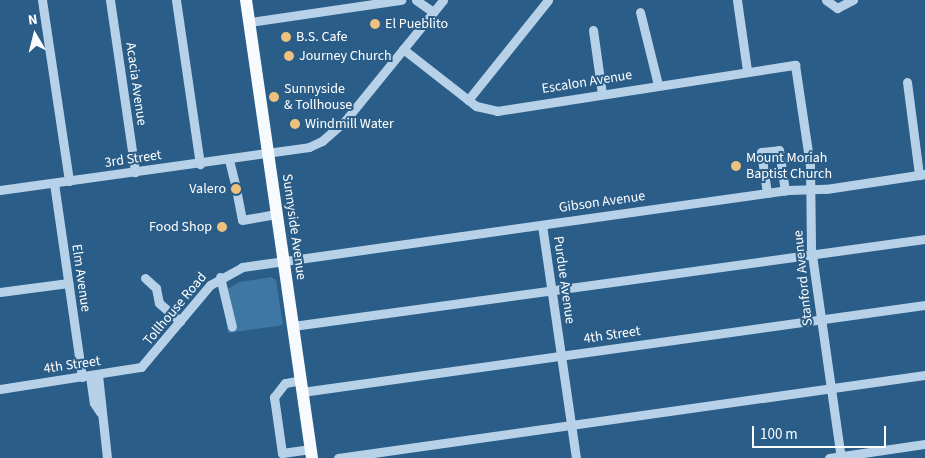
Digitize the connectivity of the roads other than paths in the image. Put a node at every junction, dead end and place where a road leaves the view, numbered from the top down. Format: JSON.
{"nodes":[{"id":1,"x":42,"y":0,"type":"edge"},
{"id":2,"x":110,"y":0,"type":"edge"},
{"id":3,"x":176,"y":0,"type":"edge"},
{"id":4,"x":246,"y":0,"type":"edge"},
{"id":5,"x":401,"y":0,"type":"edge"},
{"id":6,"x":416,"y":0,"type":"edge"},
{"id":7,"x":443,"y":0,"type":"edge"},
{"id":8,"x":548,"y":0,"type":"edge"},
{"id":9,"x":737,"y":0,"type":"edge"},
{"id":10,"x":826,"y":0,"type":"edge"},
{"id":11,"x":854,"y":0,"type":"edge"},
{"id":12,"x":433,"y":12,"type":"junction"},
{"id":13,"x":640,"y":12,"type":"dead end"},
{"id":14,"x":250,"y":22,"type":"junction"},
{"id":15,"x":592,"y":30,"type":"dead end"},
{"id":16,"x":403,"y":49,"type":"junction"},
{"id":17,"x":795,"y":65,"type":"joint"},
{"id":18,"x":748,"y":70,"type":"junction"},
{"id":19,"x":907,"y":82,"type":"dead end"},
{"id":20,"x":658,"y":85,"type":"junction"},
{"id":21,"x":602,"y":94,"type":"junction"},
{"id":22,"x":468,"y":100,"type":"junction"},
{"id":23,"x":269,"y":154,"type":"junction"},
{"id":24,"x":229,"y":160,"type":"junction"},
{"id":25,"x":200,"y":164,"type":"junction"},
{"id":26,"x":135,"y":172,"type":"junction"},
{"id":27,"x":922,"y":175,"type":"edge"},
{"id":28,"x":69,"y":181,"type":"junction"},
{"id":29,"x":54,"y":184,"type":"junction"},
{"id":30,"x":235,"y":184,"type":"dead end"},
{"id":31,"x":0,"y":187,"type":"edge"},
{"id":32,"x":810,"y":190,"type":"junction"},
{"id":33,"x":785,"y":191,"type":"junction"},
{"id":34,"x":766,"y":193,"type":"junction"},
{"id":35,"x":237,"y":194,"type":"dead end"},
{"id":36,"x":277,"y":214,"type":"junction"},
{"id":37,"x":542,"y":225,"type":"junction"},
{"id":38,"x":925,"y":238,"type":"edge"},
{"id":39,"x":812,"y":254,"type":"junction"},
{"id":40,"x":284,"y":262,"type":"junction"},
{"id":41,"x":220,"y":277,"type":"junction"},
{"id":42,"x":145,"y":278,"type":"dead end"},
{"id":43,"x":68,"y":283,"type":"junction"},
{"id":44,"x":552,"y":290,"type":"junction"},
{"id":45,"x":0,"y":292,"type":"edge"},
{"id":46,"x":925,"y":305,"type":"edge"},
{"id":47,"x":821,"y":320,"type":"junction"},
{"id":48,"x":180,"y":321,"type":"junction"},
{"id":49,"x":293,"y":326,"type":"junction"},
{"id":50,"x":232,"y":327,"type":"dead end"},
{"id":51,"x":562,"y":356,"type":"junction"},
{"id":52,"x":146,"y":364,"type":"joint"},
{"id":53,"x":925,"y":375,"type":"edge"},
{"id":54,"x":90,"y":376,"type":"junction"},
{"id":55,"x":301,"y":386,"type":"junction"},
{"id":56,"x":831,"y":388,"type":"junction"},
{"id":57,"x":0,"y":389,"type":"edge"},
{"id":58,"x":572,"y":425,"type":"junction"},
{"id":59,"x":925,"y":444,"type":"edge"},
{"id":60,"x":311,"y":453,"type":"edge"},
{"id":61,"x":282,"y":456,"type":"edge"},
{"id":62,"x":841,"y":457,"type":"edge"},
{"id":63,"x":106,"y":458,"type":"edge"},
{"id":64,"x":338,"y":458,"type":"edge"},
{"id":65,"x":576,"y":458,"type":"edge"},
{"id":66,"x":829,"y":458,"type":"edge"}],
"edges":[{"from":1,"to":28,"type":"street"},
{"from":2,"to":26,"type":"street","name":"Acacia Avenue"},
{"from":3,"to":25,"type":"street"},
{"from":4,"to":14,"type":"main road","name":"Sunnyside Avenue"},
{"from":5,"to":14,"type":"street"},
{"from":6,"to":12,"type":"street"},
{"from":7,"to":12,"type":"street"},
{"from":8,"to":22,"type":"street"},
{"from":9,"to":18,"type":"street"},
{"from":10,"to":11,"type":"street"},
{"from":12,"to":16,"type":"street"},
{"from":13,"to":20,"type":"street"},
{"from":14,"to":23,"type":"main road","name":"Sunnyside Avenue"},
{"from":15,"to":21,"type":"street"},
{"from":16,"to":22,"type":"street","name":"Escalon Avenue"},
{"from":16,"to":23,"type":"street"},
{"from":17,"to":18,"type":"street","name":"Escalon Avenue"},
{"from":17,"to":32,"type":"street","name":"Stanford Avenue"},
{"from":18,"to":20,"type":"street","name":"Escalon Avenue"},
{"from":19,"to":27,"type":"street"},
{"from":20,"to":21,"type":"street","name":"Escalon Avenue"},
{"from":21,"to":22,"type":"street","name":"Escalon Avenue"},
{"from":23,"to":24,"type":"street","name":"3rd Street"},
{"from":23,"to":36,"type":"main road","name":"Sunnyside Avenue"},
{"from":24,"to":25,"type":"street","name":"3rd Street"},
{"from":24,"to":30,"type":"street"},
{"from":25,"to":26,"type":"street","name":"3rd Street"},
{"from":26,"to":28,"type":"street","name":"3rd Street"},
{"from":27,"to":32,"type":"street","name":"Gibson Avenue"},
{"from":28,"to":29,"type":"street","name":"3rd Street"},
{"from":29,"to":31,"type":"street","name":"3rd Street"},
{"from":29,"to":43,"type":"street","name":"Elm Avenue"},
{"from":32,"to":33,"type":"street","name":"Gibson Avenue"},
{"from":32,"to":39,"type":"street","name":"Stanford Avenue"},
{"from":33,"to":34,"type":"street","name":"Gibson Avenue"},
{"from":33,"to":34,"type":"street"},
{"from":34,"to":37,"type":"street","name":"Gibson Avenue"},
{"from":35,"to":36,"type":"street"},
{"from":36,"to":40,"type":"main road","name":"Sunnyside Avenue"},
{"from":37,"to":40,"type":"street","name":"Gibson Avenue"},
{"from":37,"to":44,"type":"street","name":"Purdue Avenue"},
{"from":38,"to":39,"type":"street"},
{"from":39,"to":44,"type":"street"},
{"from":39,"to":47,"type":"street","name":"Stanford Avenue"},
{"from":40,"to":41,"type":"street","name":"Tollhouse Road"},
{"from":40,"to":49,"type":"main road","name":"Sunnyside Avenue"},
{"from":41,"to":48,"type":"street","name":"Tollhouse Road"},
{"from":41,"to":50,"type":"street"},
{"from":42,"to":48,"type":"street"},
{"from":43,"to":45,"type":"street"},
{"from":43,"to":54,"type":"street","name":"Elm Avenue"},
{"from":44,"to":49,"type":"street"},
{"from":44,"to":51,"type":"street","name":"Purdue Avenue"},
{"from":46,"to":47,"type":"street","name":"4th Street"},
{"from":47,"to":51,"type":"street","name":"4th Street"},
{"from":47,"to":56,"type":"street","name":"Stanford Avenue"},
{"from":48,"to":52,"type":"street","name":"Tollhouse Road"},
{"from":49,"to":55,"type":"main road","name":"Sunnyside Avenue"},
{"from":51,"to":55,"type":"street","name":"4th Street"},
{"from":51,"to":58,"type":"street","name":"Purdue Avenue"},
{"from":52,"to":54,"type":"street","name":"4th Street"},
{"from":53,"to":56,"type":"street"},
{"from":54,"to":57,"type":"street","name":"4th Street"},
{"from":54,"to":63,"type":"street","name":"Elm Avenue"},
{"from":55,"to":60,"type":"main road","name":"Sunnyside Avenue"},
{"from":55,"to":61,"type":"street","name":"4th Street"},
{"from":56,"to":58,"type":"street"},
{"from":56,"to":62,"type":"street","name":"Stanford Avenue"},
{"from":58,"to":64,"type":"street"},
{"from":58,"to":65,"type":"street","name":"Purdue Avenue"},
{"from":59,"to":62,"type":"street"},
{"from":60,"to":61,"type":"street"},
{"from":62,"to":66,"type":"street"}]}
